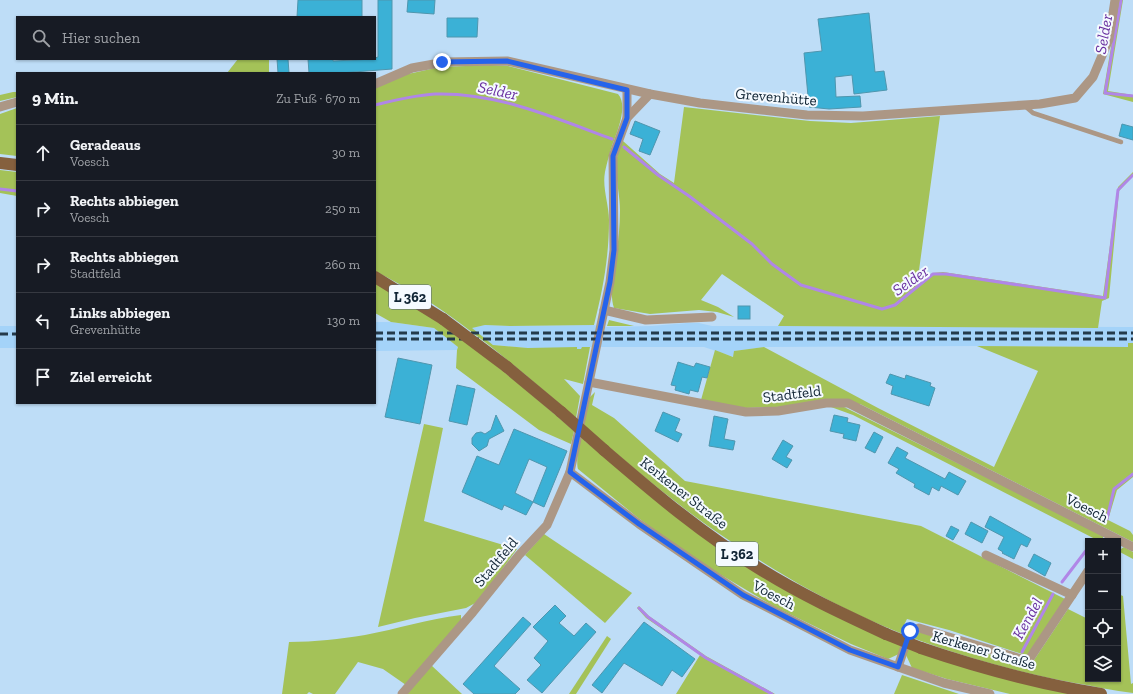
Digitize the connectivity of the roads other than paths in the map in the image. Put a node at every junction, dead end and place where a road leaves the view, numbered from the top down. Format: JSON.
{"nodes":[{"id":1,"x":1115,"y":0,"type":"edge"},
{"id":2,"x":376,"y":84,"type":"edge"},
{"id":3,"x":627,"y":90,"type":"junction"},
{"id":4,"x":650,"y":94,"type":"junction"},
{"id":5,"x":16,"y":102,"type":"edge"},
{"id":6,"x":1023,"y":105,"type":"junction"},
{"id":7,"x":0,"y":107,"type":"edge"},
{"id":8,"x":627,"y":118,"type":"junction"},
{"id":9,"x":1121,"y":142,"type":"dead end"},
{"id":10,"x":0,"y":162,"type":"edge"},
{"id":11,"x":16,"y":165,"type":"edge"},
{"id":12,"x":376,"y":278,"type":"edge"},
{"id":13,"x":604,"y":310,"type":"junction"},
{"id":14,"x":712,"y":317,"type":"dead end"},
{"id":15,"x":589,"y":382,"type":"junction"},
{"id":16,"x":570,"y":472,"type":"junction"},
{"id":17,"x":986,"y":472,"type":"joint"},
{"id":18,"x":1110,"y":538,"type":"edge"},
{"id":19,"x":1121,"y":542,"type":"edge"},
{"id":20,"x":1133,"y":547,"type":"edge"},
{"id":21,"x":986,"y":554,"type":"dead end"},
{"id":22,"x":1086,"y":574,"type":"edge"},
{"id":23,"x":1072,"y":595,"type":"junction"},
{"id":24,"x":898,"y":667,"type":"junction"},
{"id":25,"x":402,"y":694,"type":"edge"},
{"id":26,"x":990,"y":694,"type":"edge"},
{"id":27,"x":1101,"y":694,"type":"edge"}],
"edges":[{"from":1,"to":6,"type":"street","name":"Grevenhütte"},
{"from":2,"to":3,"type":"street","name":"Grevenhütte"},
{"from":3,"to":4,"type":"street","name":"Grevenhütte"},
{"from":3,"to":8,"type":"street","name":"Stadtfeld"},
{"from":4,"to":6,"type":"street","name":"Grevenhütte"},
{"from":4,"to":8,"type":"street","name":"Stadtfeld"},
{"from":5,"to":7,"type":"street"},
{"from":6,"to":9,"type":"lane"},
{"from":8,"to":13,"type":"street","name":"Stadtfeld"},
{"from":10,"to":11,"type":"main road"},
{"from":12,"to":27,"type":"main road","name":"Kerkener Straße","number":"L 362","bridge":true},
{"from":13,"to":14,"type":"street"},
{"from":13,"to":15,"type":"street","name":"Stadtfeld"},
{"from":15,"to":16,"type":"street","name":"Stadtfeld"},
{"from":15,"to":17,"type":"street","name":"Stadtfeld"},
{"from":16,"to":24,"type":"street","name":"Voesch"},
{"from":16,"to":25,"type":"street","name":"Stadtfeld"},
{"from":17,"to":18,"type":"street","name":"Voesch"},
{"from":19,"to":20,"type":"street","name":"Voesch"},
{"from":21,"to":23,"type":"street"},
{"from":22,"to":23,"type":"street"},
{"from":23,"to":24,"type":"street"},
{"from":24,"to":26,"type":"street","name":"Voesch"}]}
